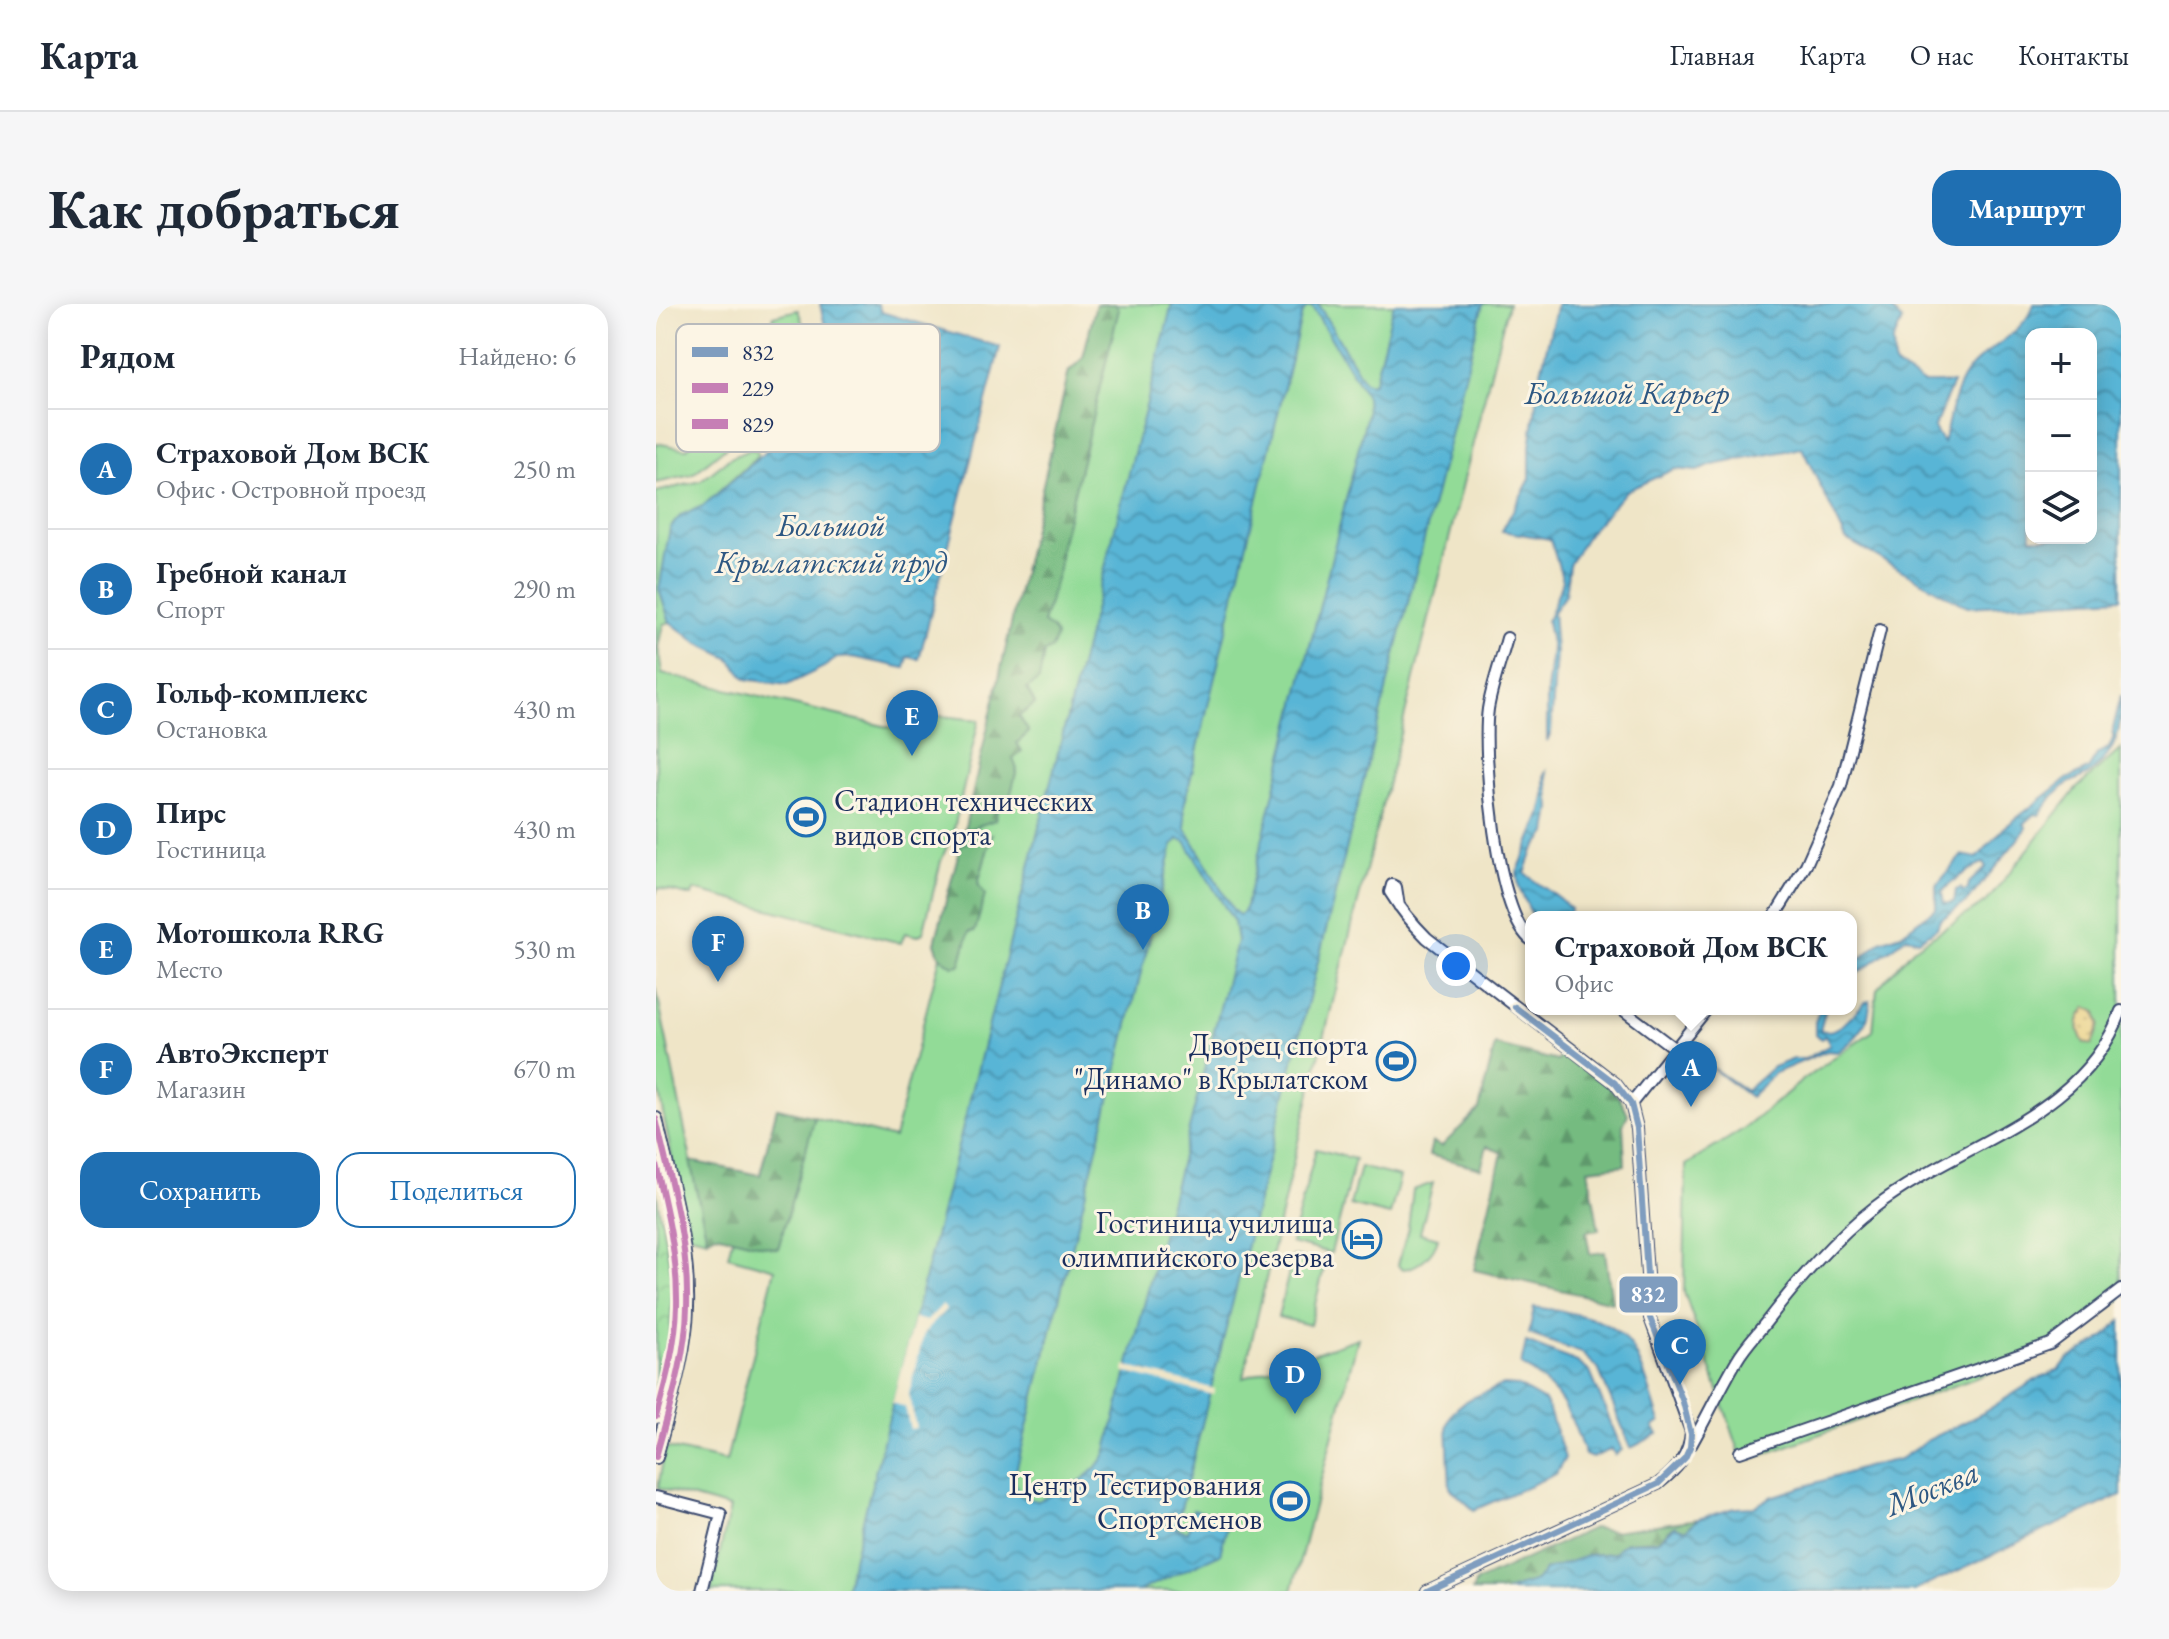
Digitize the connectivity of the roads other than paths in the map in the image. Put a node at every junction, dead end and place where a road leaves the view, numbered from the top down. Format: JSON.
{"nodes":[{"id":1,"x":1880,"y":630,"type":"dead end"},
{"id":2,"x":1507,"y":638,"type":"dead end"},
{"id":3,"x":1390,"y":892,"type":"dead end"},
{"id":4,"x":1778,"y":911,"type":"edge"},
{"id":5,"x":1525,"y":936,"type":"edge"},
{"id":6,"x":2121,"y":1011,"type":"edge"},
{"id":7,"x":1525,"y":1014,"type":"edge"},
{"id":8,"x":1527,"y":1015,"type":"edge"},
{"id":9,"x":1630,"y":1015,"type":"edge"},
{"id":10,"x":1702,"y":1015,"type":"edge"},
{"id":11,"x":1675,"y":1049,"type":"junction"},
{"id":12,"x":1631,"y":1104,"type":"junction"},
{"id":13,"x":656,"y":1119,"type":"edge"},
{"id":14,"x":2121,"y":1290,"type":"edge"},
{"id":15,"x":1690,"y":1448,"type":"junction"},
{"id":16,"x":1740,"y":1452,"type":"dead end"},
{"id":17,"x":656,"y":1457,"type":"edge"},
{"id":18,"x":1684,"y":1470,"type":"dead end"},
{"id":19,"x":1671,"y":1474,"type":"junction"},
{"id":20,"x":656,"y":1497,"type":"edge"},
{"id":21,"x":702,"y":1591,"type":"edge"},
{"id":22,"x":1427,"y":1591,"type":"edge"}],
"edges":[{"from":1,"to":4,"type":"street"},
{"from":2,"to":5,"type":"street"},
{"from":3,"to":7,"type":"street"},
{"from":6,"to":15,"type":"street"},
{"from":8,"to":12,"type":"street"},
{"from":9,"to":11,"type":"street"},
{"from":10,"to":11,"type":"street"},
{"from":11,"to":12,"type":"street"},
{"from":12,"to":15,"type":"street"},
{"from":13,"to":17,"type":"main road"},
{"from":14,"to":16,"type":"street"},
{"from":15,"to":19,"type":"street"},
{"from":18,"to":19,"type":"street"},
{"from":19,"to":22,"type":"street"},
{"from":20,"to":21,"type":"street"}]}
